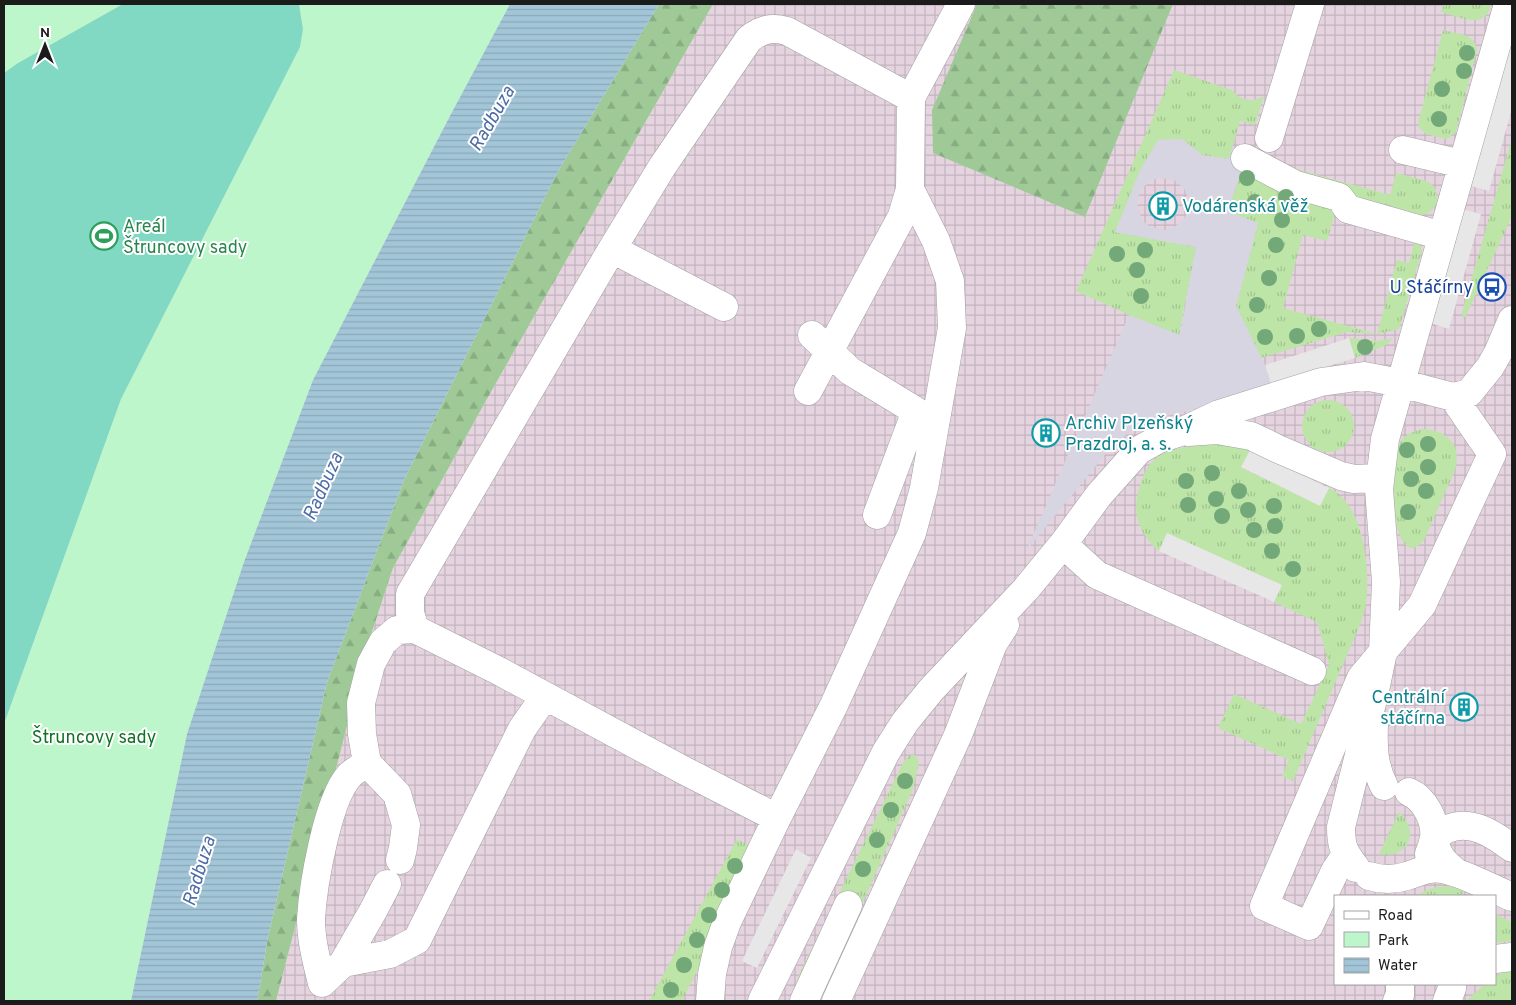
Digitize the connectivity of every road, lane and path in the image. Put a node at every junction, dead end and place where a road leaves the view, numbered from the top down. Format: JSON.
{"nodes":[{"id":1,"x":961,"y":4,"type":"edge"},
{"id":2,"x":1310,"y":4,"type":"edge"},
{"id":3,"x":1508,"y":4,"type":"edge"},
{"id":4,"x":912,"y":98,"type":"junction"},
{"id":5,"x":1269,"y":138,"type":"dead end"},
{"id":6,"x":1403,"y":150,"type":"dead end"},
{"id":7,"x":1245,"y":158,"type":"dead end"},
{"id":8,"x":1462,"y":164,"type":"junction"},
{"id":9,"x":910,"y":189,"type":"junction"},
{"id":10,"x":1442,"y":236,"type":"junction"},
{"id":11,"x":612,"y":249,"type":"junction"},
{"id":12,"x":724,"y":307,"type":"dead end"},
{"id":13,"x":1512,"y":320,"type":"edge"},
{"id":14,"x":820,"y":343,"type":"junction"},
{"id":15,"x":1400,"y":383,"type":"junction"},
{"id":16,"x":808,"y":391,"type":"dead end"},
{"id":17,"x":1453,"y":397,"type":"junction"},
{"id":18,"x":1181,"y":432,"type":"junction"},
{"id":19,"x":1379,"y":478,"type":"junction"},
{"id":20,"x":877,"y":514,"type":"dead end"},
{"id":21,"x":1062,"y":544,"type":"junction"},
{"id":22,"x":1026,"y":589,"type":"junction"},
{"id":23,"x":415,"y":628,"type":"junction"},
{"id":24,"x":1383,"y":652,"type":"junction"},
{"id":25,"x":1312,"y":671,"type":"dead end"},
{"id":26,"x":1374,"y":695,"type":"junction"},
{"id":27,"x":546,"y":696,"type":"junction"},
{"id":28,"x":368,"y":763,"type":"junction"},
{"id":29,"x":1395,"y":789,"type":"junction"},
{"id":30,"x":1346,"y":812,"type":"junction"},
{"id":31,"x":776,"y":818,"type":"junction"},
{"id":32,"x":1434,"y":838,"type":"junction"},
{"id":33,"x":1512,"y":848,"type":"edge"},
{"id":34,"x":400,"y":860,"type":"dead end"},
{"id":35,"x":1457,"y":873,"type":"junction"},
{"id":36,"x":1362,"y":876,"type":"edge"},
{"id":37,"x":1407,"y":876,"type":"junction"},
{"id":38,"x":388,"y":884,"type":"dead end"},
{"id":39,"x":1391,"y":895,"type":"edge"},
{"id":40,"x":1512,"y":897,"type":"edge"},
{"id":41,"x":848,"y":905,"type":"dead end"},
{"id":42,"x":1512,"y":957,"type":"edge"},
{"id":43,"x":1496,"y":959,"type":"edge"},
{"id":44,"x":343,"y":963,"type":"junction"},
{"id":45,"x":1400,"y":985,"type":"edge"},
{"id":46,"x":1452,"y":985,"type":"edge"},
{"id":47,"x":318,"y":992,"type":"edge"},
{"id":48,"x":710,"y":1001,"type":"edge"},
{"id":49,"x":762,"y":1001,"type":"edge"},
{"id":50,"x":804,"y":1001,"type":"edge"},
{"id":51,"x":836,"y":1001,"type":"edge"},
{"id":52,"x":1397,"y":1001,"type":"edge"},
{"id":53,"x":1447,"y":1001,"type":"edge"}],
"edges":[{"from":1,"to":4,"type":"street"},
{"from":2,"to":5,"type":"street"},
{"from":3,"to":8,"type":"street"},
{"from":4,"to":9,"type":"street"},
{"from":4,"to":11,"type":"street"},
{"from":6,"to":8,"type":"street"},
{"from":7,"to":10,"type":"street"},
{"from":8,"to":10,"type":"street"},
{"from":9,"to":14,"type":"street"},
{"from":9,"to":31,"type":"street"},
{"from":10,"to":15,"type":"street"},
{"from":11,"to":12,"type":"street"},
{"from":11,"to":23,"type":"street"},
{"from":13,"to":17,"type":"street"},
{"from":14,"to":16,"type":"street"},
{"from":14,"to":20,"type":"street"},
{"from":15,"to":17,"type":"street"},
{"from":15,"to":18,"type":"street"},
{"from":15,"to":19,"type":"street"},
{"from":17,"to":24,"type":"street"},
{"from":18,"to":19,"type":"street"},
{"from":18,"to":21,"type":"street"},
{"from":19,"to":24,"type":"street"},
{"from":21,"to":22,"type":"street"},
{"from":21,"to":25,"type":"street"},
{"from":22,"to":49,"type":"street"},
{"from":22,"to":51,"type":"street"},
{"from":23,"to":27,"type":"street"},
{"from":23,"to":28,"type":"street"},
{"from":24,"to":26,"type":"street"},
{"from":24,"to":36,"type":"street"},
{"from":26,"to":29,"type":"street"},
{"from":26,"to":30,"type":"street"},
{"from":27,"to":31,"type":"street"},
{"from":27,"to":44,"type":"street"},
{"from":28,"to":34,"type":"street"},
{"from":28,"to":47,"type":"street"},
{"from":29,"to":30,"type":"street"},
{"from":29,"to":32,"type":"street"},
{"from":30,"to":36,"type":"street"},
{"from":31,"to":48,"type":"street"},
{"from":32,"to":33,"type":"street"},
{"from":32,"to":35,"type":"street"},
{"from":32,"to":37,"type":"street"},
{"from":35,"to":37,"type":"street"},
{"from":35,"to":40,"type":"street"},
{"from":36,"to":37,"type":"street"},
{"from":37,"to":39,"type":"street"},
{"from":38,"to":44,"type":"street"},
{"from":41,"to":50,"type":"street"},
{"from":42,"to":43,"type":"street"},
{"from":44,"to":47,"type":"street"},
{"from":45,"to":52,"type":"street"},
{"from":46,"to":53,"type":"street"}]}
